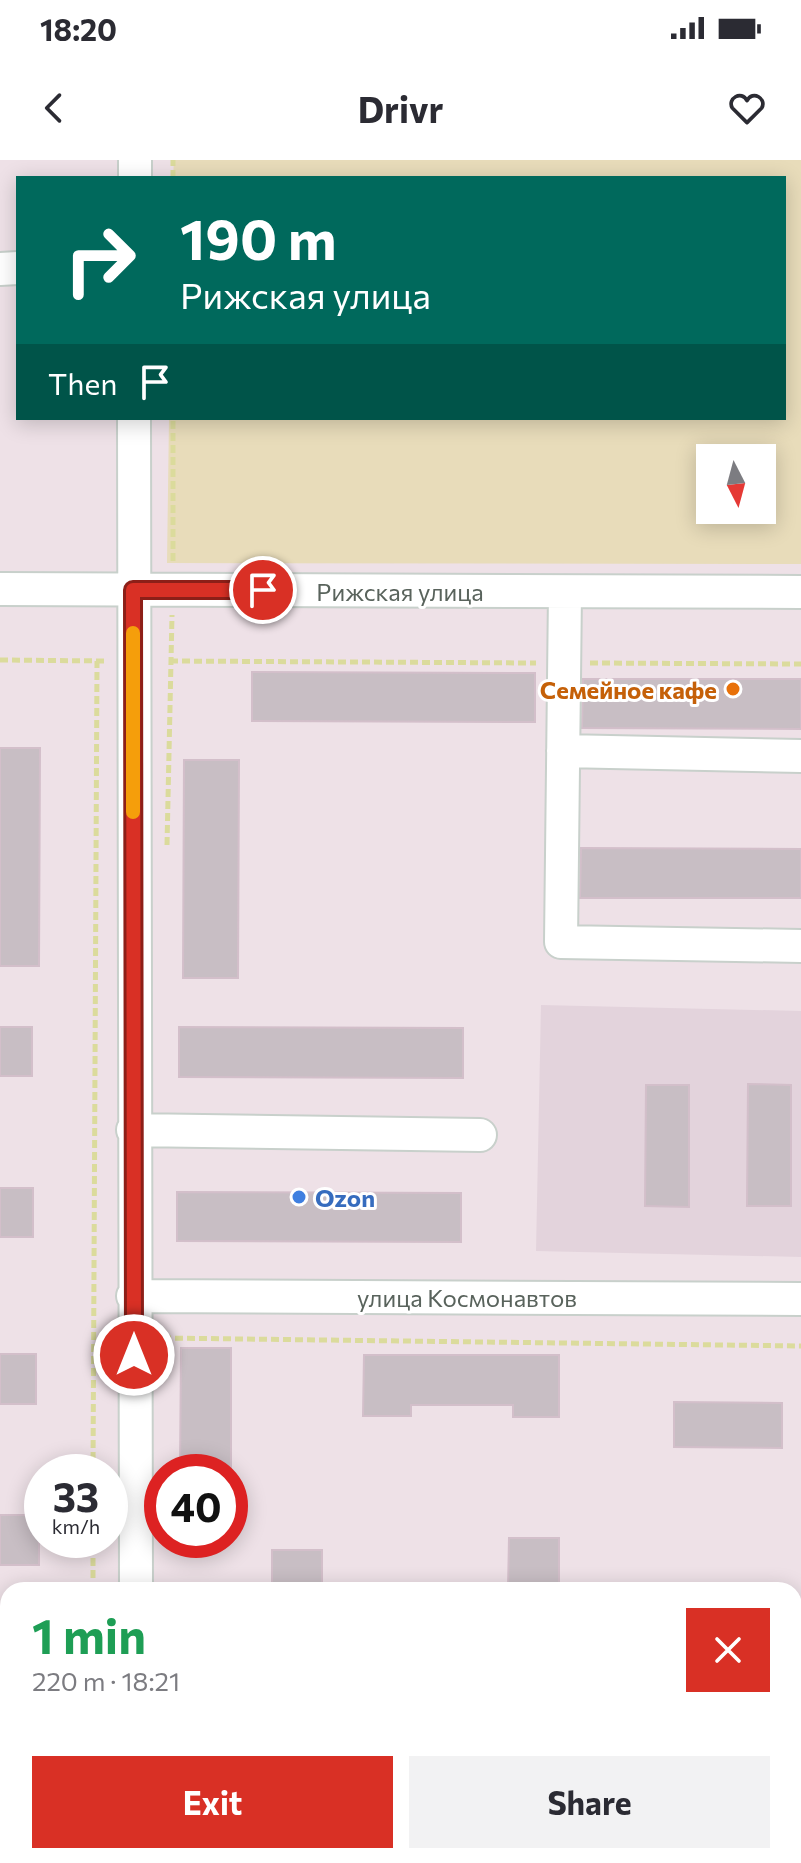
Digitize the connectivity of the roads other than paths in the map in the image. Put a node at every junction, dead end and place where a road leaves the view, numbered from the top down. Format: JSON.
{"nodes":[{"id":1,"x":134,"y":420,"type":"edge"},
{"id":2,"x":0,"y":589,"type":"edge"},
{"id":3,"x":133,"y":590,"type":"junction"},
{"id":4,"x":565,"y":592,"type":"junction"},
{"id":5,"x":801,"y":592,"type":"edge"},
{"id":6,"x":563,"y":751,"type":"junction"},
{"id":7,"x":801,"y":756,"type":"edge"},
{"id":8,"x":801,"y":946,"type":"edge"},
{"id":9,"x":133,"y":1130,"type":"junction"},
{"id":10,"x":480,"y":1135,"type":"dead end"},
{"id":11,"x":133,"y":1296,"type":"junction"},
{"id":12,"x":801,"y":1299,"type":"edge"},
{"id":13,"x":136,"y":1582,"type":"edge"}],
"edges":[{"from":1,"to":3,"type":"street"},
{"from":2,"to":3,"type":"street","name":"Рижская улица"},
{"from":3,"to":4,"type":"street","name":"Рижская улица"},
{"from":3,"to":9,"type":"street"},
{"from":4,"to":5,"type":"street","name":"Рижская улица"},
{"from":4,"to":6,"type":"street"},
{"from":6,"to":7,"type":"street"},
{"from":6,"to":8,"type":"street"},
{"from":9,"to":10,"type":"street"},
{"from":9,"to":11,"type":"street"},
{"from":11,"to":12,"type":"street","name":"улица Космонавтов"},
{"from":11,"to":13,"type":"street"}]}
